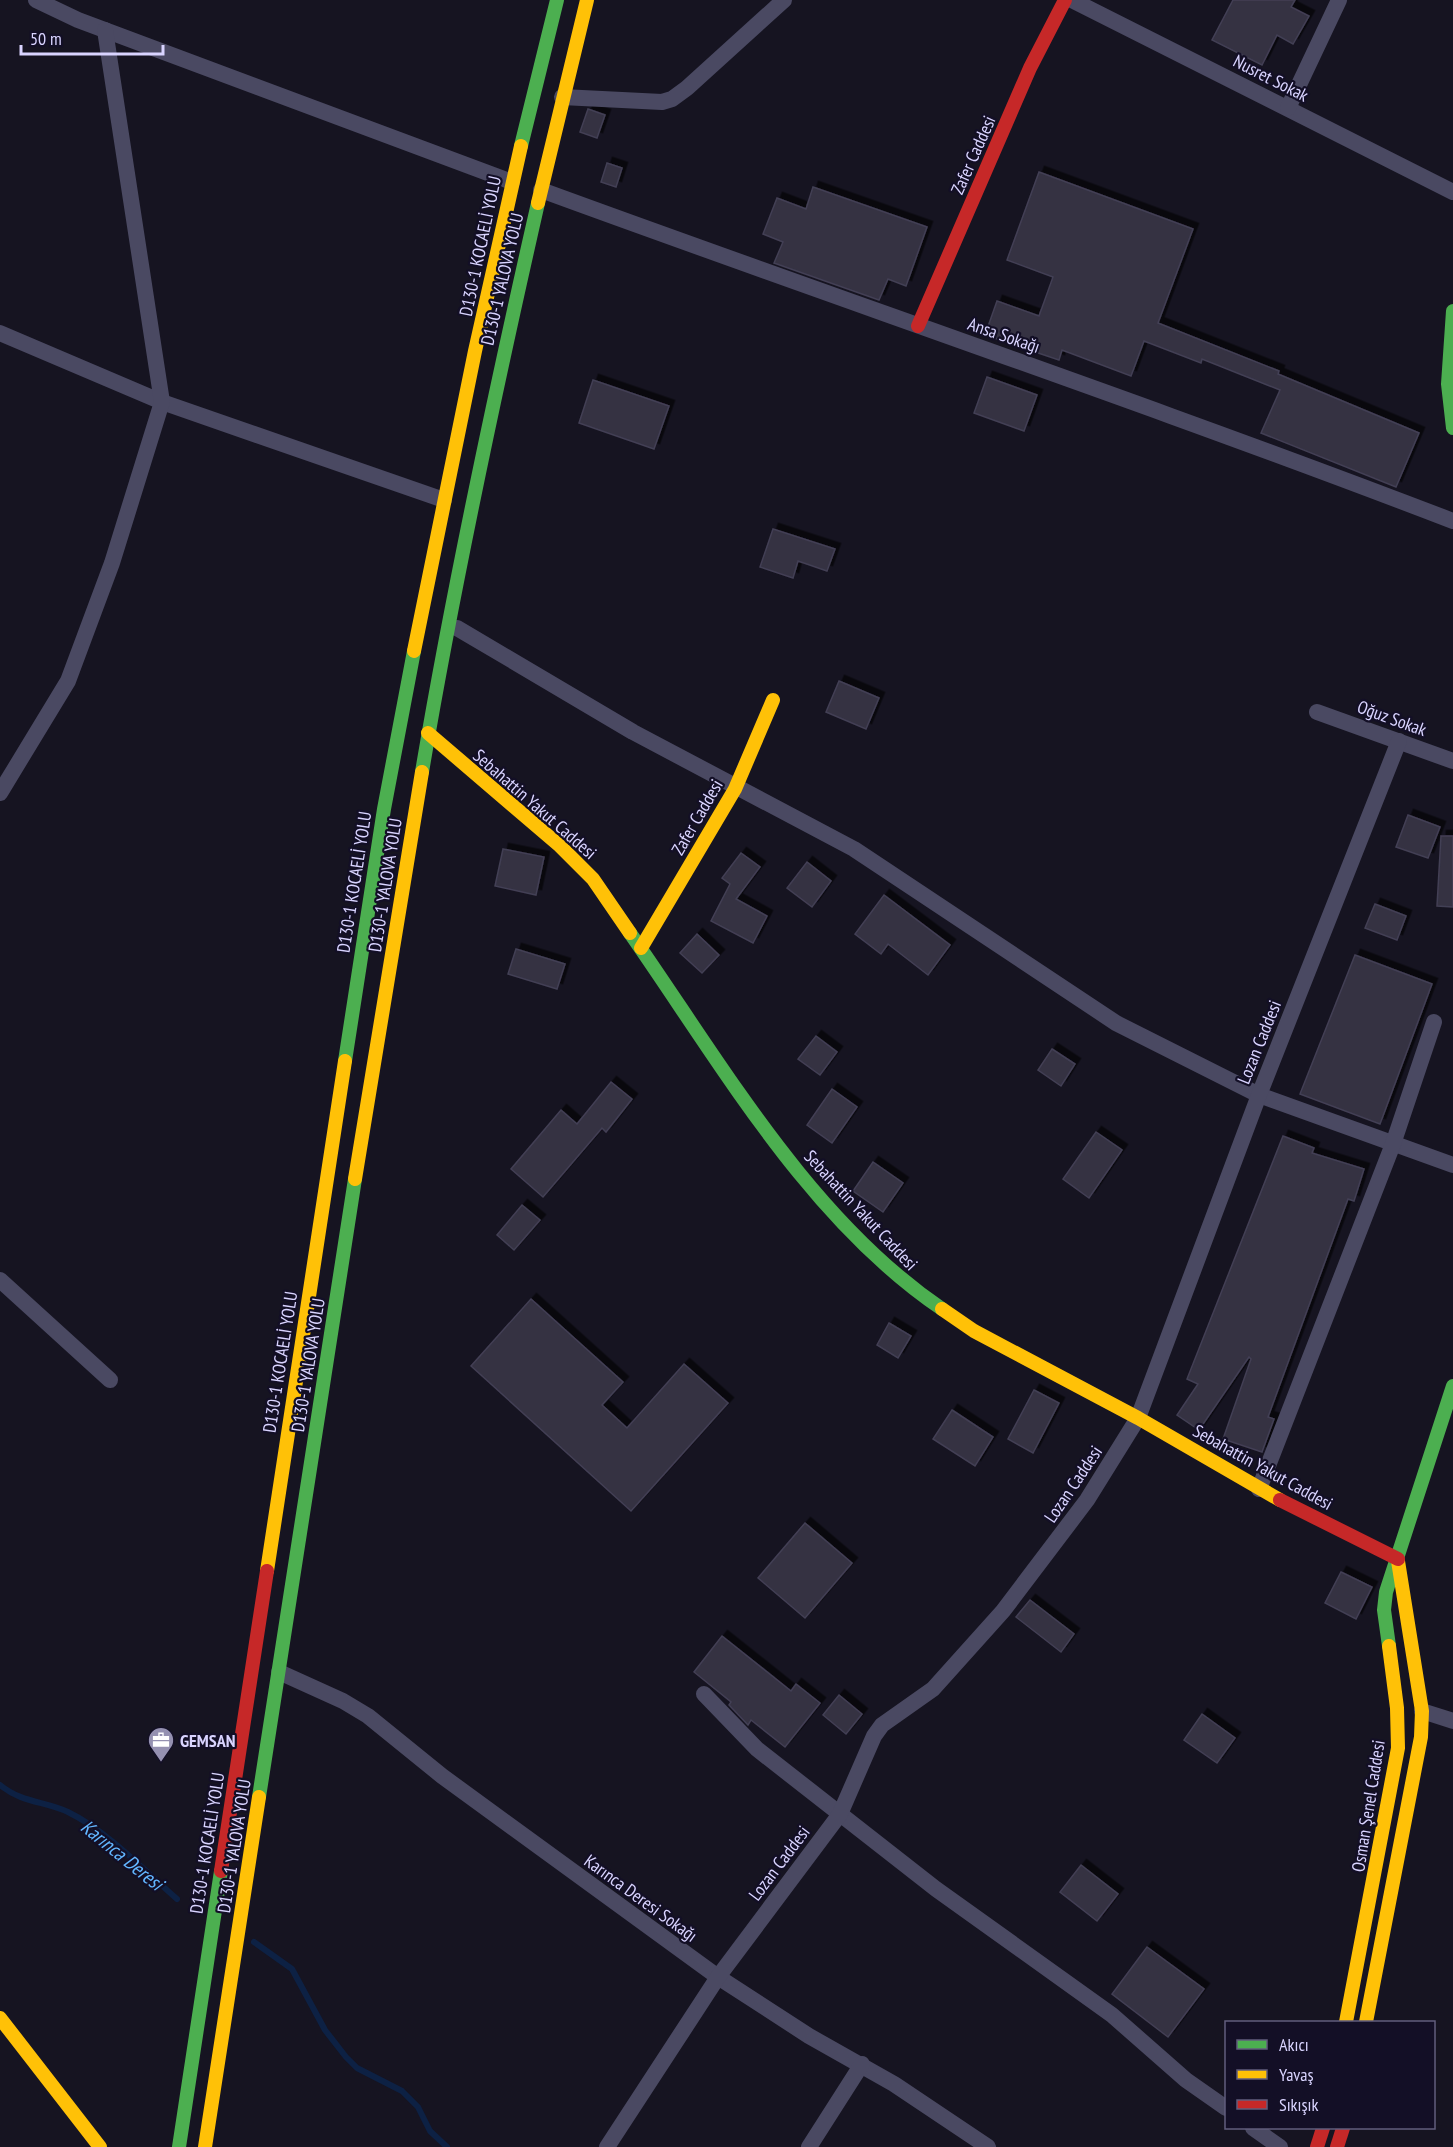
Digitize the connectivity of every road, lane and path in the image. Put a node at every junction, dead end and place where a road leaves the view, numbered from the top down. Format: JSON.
{"nodes":[{"id":1,"x":36,"y":0,"type":"edge"},
{"id":2,"x":557,"y":0,"type":"edge"},
{"id":3,"x":587,"y":0,"type":"edge"},
{"id":4,"x":784,"y":0,"type":"edge"},
{"id":5,"x":1065,"y":0,"type":"edge"},
{"id":6,"x":1072,"y":0,"type":"edge"},
{"id":7,"x":1339,"y":0,"type":"edge"},
{"id":8,"x":105,"y":30,"type":"junction"},
{"id":9,"x":562,"y":97,"type":"junction"},
{"id":10,"x":1288,"y":108,"type":"junction"},
{"id":11,"x":512,"y":182,"type":"junction"},
{"id":12,"x":547,"y":192,"type":"junction"},
{"id":13,"x":1453,"y":192,"type":"edge"},
{"id":14,"x":1453,"y":311,"type":"edge"},
{"id":15,"x":918,"y":326,"type":"junction"},
{"id":16,"x":0,"y":333,"type":"edge"},
{"id":17,"x":162,"y":402,"type":"junction"},
{"id":18,"x":1453,"y":428,"type":"edge"},
{"id":19,"x":444,"y":500,"type":"junction"},
{"id":20,"x":1453,"y":521,"type":"edge"},
{"id":21,"x":458,"y":628,"type":"junction"},
{"id":22,"x":773,"y":700,"type":"dead end"},
{"id":23,"x":1317,"y":712,"type":"dead end"},
{"id":24,"x":433,"y":738,"type":"junction"},
{"id":25,"x":1399,"y":741,"type":"junction"},
{"id":26,"x":1453,"y":761,"type":"edge"},
{"id":27,"x":735,"y":789,"type":"junction"},
{"id":28,"x":0,"y":793,"type":"edge"},
{"id":29,"x":641,"y":948,"type":"junction"},
{"id":30,"x":1434,"y":1022,"type":"dead end"},
{"id":31,"x":1259,"y":1095,"type":"junction"},
{"id":32,"x":1393,"y":1144,"type":"junction"},
{"id":33,"x":1453,"y":1165,"type":"edge"},
{"id":34,"x":0,"y":1280,"type":"edge"},
{"id":35,"x":110,"y":1380,"type":"dead end"},
{"id":36,"x":1453,"y":1386,"type":"edge"},
{"id":37,"x":1138,"y":1419,"type":"junction"},
{"id":38,"x":1259,"y":1488,"type":"junction"},
{"id":39,"x":1398,"y":1559,"type":"junction"},
{"id":40,"x":279,"y":1672,"type":"junction"},
{"id":41,"x":704,"y":1694,"type":"dead end"},
{"id":42,"x":1422,"y":1711,"type":"junction"},
{"id":43,"x":1453,"y":1721,"type":"edge"},
{"id":44,"x":840,"y":1814,"type":"junction"},
{"id":45,"x":718,"y":1977,"type":"junction"},
{"id":46,"x":0,"y":2018,"type":"edge"},
{"id":47,"x":1346,"y":2021,"type":"edge"},
{"id":48,"x":1366,"y":2021,"type":"edge"},
{"id":49,"x":862,"y":2064,"type":"junction"},
{"id":50,"x":1225,"y":2107,"type":"edge"},
{"id":51,"x":1256,"y":2129,"type":"edge"},
{"id":52,"x":1322,"y":2129,"type":"edge"},
{"id":53,"x":1342,"y":2129,"type":"edge"},
{"id":54,"x":100,"y":2147,"type":"edge"},
{"id":55,"x":179,"y":2147,"type":"edge"},
{"id":56,"x":205,"y":2147,"type":"edge"},
{"id":57,"x":607,"y":2147,"type":"edge"},
{"id":58,"x":809,"y":2147,"type":"edge"},
{"id":59,"x":988,"y":2147,"type":"edge"},
{"id":60,"x":1280,"y":2147,"type":"edge"},
{"id":61,"x":1317,"y":2147,"type":"edge"},
{"id":62,"x":1337,"y":2147,"type":"edge"}],
"edges":[{"from":1,"to":8,"type":"street"},
{"from":2,"to":11,"type":"main road","name":"D130-1 KOCAELİ YOLU"},
{"from":3,"to":9,"type":"main road","name":"D130-1 YALOVA YOLU"},
{"from":4,"to":9,"type":"street"},
{"from":5,"to":15,"type":"main road","name":"Zafer Caddesi"},
{"from":6,"to":10,"type":"street","name":"Nusret Sokak"},
{"from":7,"to":10,"type":"street"},
{"from":8,"to":11,"type":"street"},
{"from":8,"to":17,"type":"street"},
{"from":9,"to":12,"type":"main road","name":"D130-1 YALOVA YOLU"},
{"from":10,"to":13,"type":"street","name":"Nusret Sokak"},
{"from":11,"to":19,"type":"main road","name":"D130-1 KOCAELİ YOLU"},
{"from":12,"to":15,"type":"street","name":"Ansa Sokağı"},
{"from":12,"to":21,"type":"street"},
{"from":12,"to":24,"type":"main road","name":"D130-1 YALOVA YOLU"},
{"from":14,"to":18,"type":"main road"},
{"from":15,"to":20,"type":"street","name":"Ansa Sokağı"},
{"from":16,"to":17,"type":"street"},
{"from":17,"to":19,"type":"street"},
{"from":17,"to":28,"type":"street"},
{"from":19,"to":55,"type":"main road","name":"D130-1 KOCAELİ YOLU"},
{"from":21,"to":24,"type":"street"},
{"from":21,"to":27,"type":"street"},
{"from":22,"to":27,"type":"main road","name":"Zafer Caddesi"},
{"from":23,"to":25,"type":"street","name":"Oğuz Sokak"},
{"from":24,"to":29,"type":"main road","name":"Sebahattin Yakut Caddesi"},
{"from":24,"to":40,"type":"main road","name":"D130-1 YALOVA YOLU"},
{"from":25,"to":26,"type":"street","name":"Oğuz Sokak"},
{"from":25,"to":31,"type":"street","name":"Lozan Caddesi"},
{"from":27,"to":29,"type":"main road","name":"Zafer Caddesi"},
{"from":27,"to":31,"type":"street"},
{"from":29,"to":37,"type":"main road","name":"Sebahattin Yakut Caddesi"},
{"from":30,"to":32,"type":"street"},
{"from":31,"to":32,"type":"street"},
{"from":31,"to":37,"type":"street","name":"Lozan Caddesi"},
{"from":32,"to":33,"type":"street"},
{"from":32,"to":38,"type":"street"},
{"from":34,"to":35,"type":"street"},
{"from":36,"to":39,"type":"main road","name":"Osman Şenel Caddesi"},
{"from":37,"to":38,"type":"main road","name":"Sebahattin Yakut Caddesi"},
{"from":37,"to":44,"type":"street","name":"Lozan Caddesi"},
{"from":38,"to":39,"type":"main road","name":"Sebahattin Yakut Caddesi"},
{"from":39,"to":42,"type":"main road","name":"Osman Şenel Caddesi"},
{"from":39,"to":47,"type":"main road","name":"Osman Şenel Caddesi"},
{"from":40,"to":45,"type":"street","name":"Karınca Deresi Sokağı"},
{"from":40,"to":56,"type":"main road","name":"D130-1 YALOVA YOLU"},
{"from":41,"to":44,"type":"street"},
{"from":42,"to":43,"type":"street"},
{"from":42,"to":48,"type":"main road","name":"Osman Şenel Caddesi"},
{"from":44,"to":45,"type":"street","name":"Lozan Caddesi"},
{"from":44,"to":50,"type":"street"},
{"from":45,"to":49,"type":"street","name":"Karınca Deresi Sokağı"},
{"from":45,"to":57,"type":"street","name":"Lozan Caddesi"},
{"from":46,"to":54,"type":"main road"},
{"from":49,"to":58,"type":"street"},
{"from":49,"to":59,"type":"street","name":"Karınca Deresi Sokağı"},
{"from":51,"to":60,"type":"street"},
{"from":52,"to":61,"type":"main road"},
{"from":53,"to":62,"type":"main road"}]}
